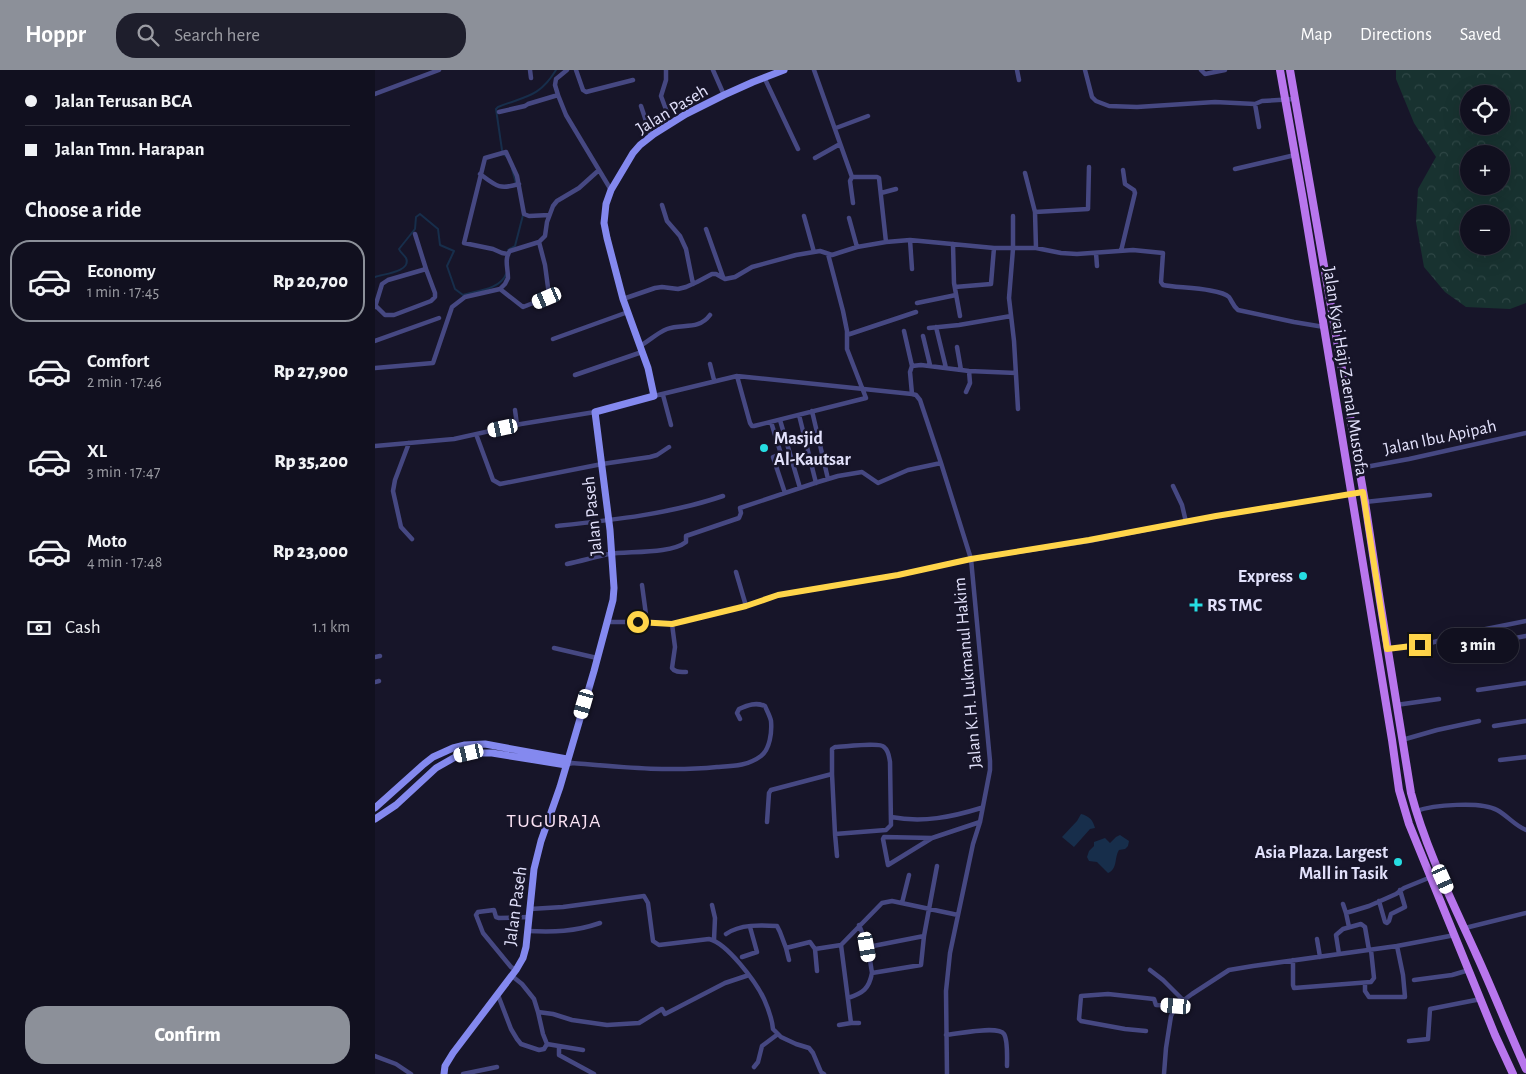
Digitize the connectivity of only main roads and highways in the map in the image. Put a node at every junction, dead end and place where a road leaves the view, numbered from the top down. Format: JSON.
{"nodes":[{"id":1,"x":1280,"y":70,"type":"edge"},
{"id":2,"x":1290,"y":70,"type":"edge"},
{"id":3,"x":1313,"y":198,"type":"junction"},
{"id":4,"x":1303,"y":200,"type":"junction"},
{"id":5,"x":1330,"y":299,"type":"junction"},
{"id":6,"x":1319,"y":300,"type":"junction"},
{"id":7,"x":1348,"y":407,"type":"junction"},
{"id":8,"x":1338,"y":408,"type":"junction"},
{"id":9,"x":1380,"y":601,"type":"junction"},
{"id":10,"x":1369,"y":602,"type":"junction"},
{"id":11,"x":1389,"y":660,"type":"junction"},
{"id":12,"x":1379,"y":661,"type":"junction"},
{"id":13,"x":1397,"y":778,"type":"junction"},
{"id":14,"x":1408,"y":778,"type":"junction"},
{"id":15,"x":1437,"y":866,"type":"junction"},
{"id":16,"x":1427,"y":868,"type":"junction"},
{"id":17,"x":1510,"y":1029,"type":"junction"},
{"id":18,"x":1495,"y":1035,"type":"junction"},
{"id":19,"x":1526,"y":1068,"type":"edge"},
{"id":20,"x":1513,"y":1074,"type":"edge"}],
"edges":[{"from":1,"to":4,"type":"main road","name":"Jalan Kyai Haji Zaenal Mustofa"},
{"from":2,"to":3,"type":"main road","name":"Jalan Kyai Haji Zaenal Mustofa"},
{"from":3,"to":4,"type":"main road"},
{"from":3,"to":5,"type":"main road","name":"Jalan Kyai Haji Zaenal Mustofa"},
{"from":4,"to":6,"type":"main road","name":"Jalan Kyai Haji Zaenal Mustofa"},
{"from":5,"to":6,"type":"main road"},
{"from":5,"to":7,"type":"main road","name":"Jalan Kyai Haji Zaenal Mustofa"},
{"from":6,"to":8,"type":"main road","name":"Jalan Kyai Haji Zaenal Mustofa"},
{"from":7,"to":8,"type":"main road"},
{"from":7,"to":9,"type":"main road","name":"Jalan Kyai Haji Zaenal Mustofa"},
{"from":8,"to":10,"type":"main road","name":"Jalan Kyai Haji Zaenal Mustofa"},
{"from":9,"to":10,"type":"main road"},
{"from":9,"to":11,"type":"main road","name":"Jalan Kyai Haji Zaenal Mustofa"},
{"from":10,"to":12,"type":"main road","name":"Jalan Kyai Haji Zaenal Mustofa"},
{"from":11,"to":12,"type":"main road"},
{"from":11,"to":14,"type":"main road","name":"Jalan Kyai Haji Zaenal Mustofa"},
{"from":12,"to":13,"type":"main road","name":"Jalan Kyai Haji Zaenal Mustofa"},
{"from":13,"to":14,"type":"main road"},
{"from":13,"to":16,"type":"main road","name":"Jalan Kyai Haji Zaenal Mustofa"},
{"from":14,"to":15,"type":"main road","name":"Jalan Kyai Haji Zaenal Mustofa"},
{"from":15,"to":16,"type":"main road"},
{"from":15,"to":17,"type":"main road","name":"Jalan Kyai Haji Zaenal Mustofa"},
{"from":16,"to":18,"type":"main road","name":"Jalan Kyai Haji Zaenal Mustofa"},
{"from":17,"to":18,"type":"main road"},
{"from":17,"to":19,"type":"main road","name":"Jalan Kyai Haji Zaenal Mustofa"},
{"from":18,"to":20,"type":"main road","name":"Jalan Kyai Haji Zaenal Mustofa"}]}
